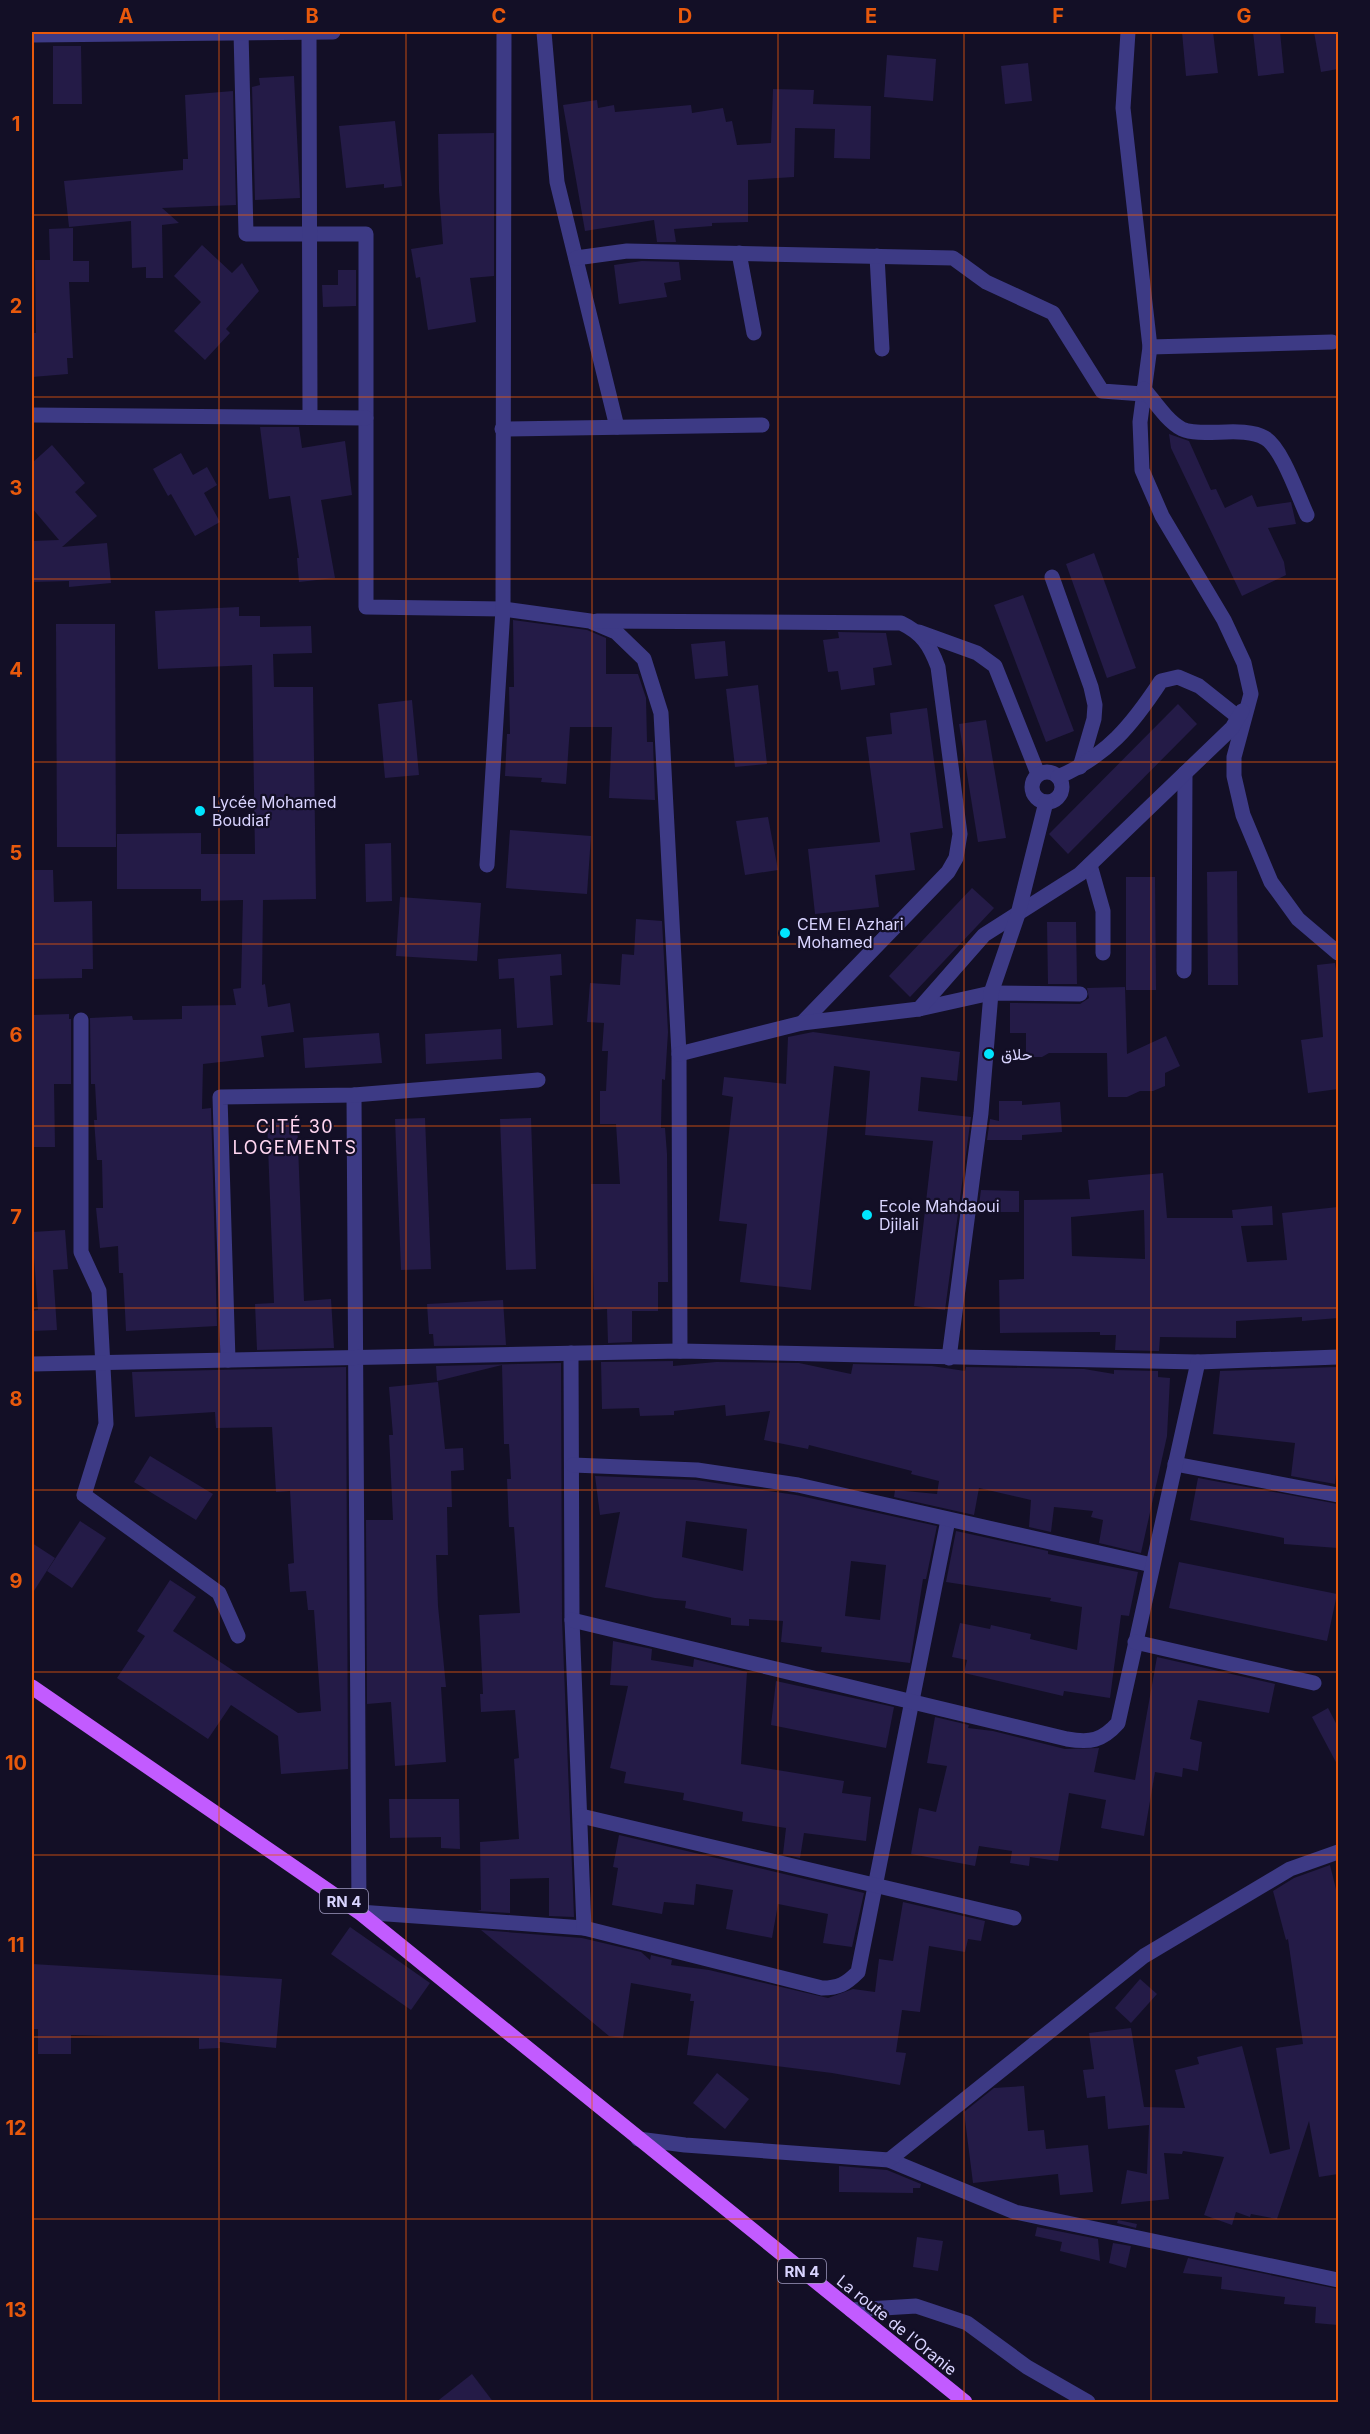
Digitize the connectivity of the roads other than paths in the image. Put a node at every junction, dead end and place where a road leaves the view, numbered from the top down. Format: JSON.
{"nodes":[{"id":1,"x":309,"y":32,"type":"edge"},
{"id":2,"x":333,"y":32,"type":"edge"},
{"id":3,"x":504,"y":32,"type":"edge"},
{"id":4,"x":544,"y":32,"type":"edge"},
{"id":5,"x":1128,"y":32,"type":"edge"},
{"id":6,"x":81,"y":33,"type":"edge"},
{"id":7,"x":241,"y":33,"type":"edge"},
{"id":8,"x":32,"y":35,"type":"edge"},
{"id":9,"x":311,"y":233,"type":"junction"},
{"id":10,"x":739,"y":253,"type":"junction"},
{"id":11,"x":877,"y":256,"type":"junction"},
{"id":12,"x":576,"y":258,"type":"junction"},
{"id":13,"x":754,"y":333,"type":"dead end"},
{"id":14,"x":1332,"y":342,"type":"dead end"},
{"id":15,"x":1150,"y":347,"type":"junction"},
{"id":16,"x":882,"y":349,"type":"dead end"},
{"id":17,"x":1144,"y":392,"type":"junction"},
{"id":18,"x":32,"y":415,"type":"edge"},
{"id":19,"x":310,"y":417,"type":"junction"},
{"id":20,"x":366,"y":418,"type":"junction"},
{"id":21,"x":762,"y":424,"type":"dead end"},
{"id":22,"x":616,"y":427,"type":"junction"},
{"id":23,"x":502,"y":429,"type":"junction"},
{"id":24,"x":1307,"y":514,"type":"dead end"},
{"id":25,"x":1052,"y":577,"type":"dead end"},
{"id":26,"x":503,"y":609,"type":"junction"},
{"id":27,"x":590,"y":621,"type":"junction"},
{"id":28,"x":918,"y":631,"type":"junction"},
{"id":29,"x":1251,"y":694,"type":"junction"},
{"id":30,"x":1238,"y":717,"type":"junction"},
{"id":31,"x":1080,"y":767,"type":"junction"},
{"id":32,"x":1185,"y":773,"type":"junction"},
{"id":33,"x":1038,"y":774,"type":"junction"},
{"id":34,"x":1058,"y":777,"type":"junction"},
{"id":35,"x":1046,"y":802,"type":"junction"},
{"id":36,"x":487,"y":865,"type":"dead end"},
{"id":37,"x":1090,"y":865,"type":"junction"},
{"id":38,"x":1018,"y":914,"type":"junction"},
{"id":39,"x":1103,"y":953,"type":"dead end"},
{"id":40,"x":1338,"y":953,"type":"edge"},
{"id":41,"x":1184,"y":970,"type":"dead end"},
{"id":42,"x":991,"y":993,"type":"junction"},
{"id":43,"x":1080,"y":994,"type":"dead end"},
{"id":44,"x":919,"y":1009,"type":"junction"},
{"id":45,"x":81,"y":1020,"type":"dead end"},
{"id":46,"x":802,"y":1023,"type":"junction"},
{"id":47,"x":679,"y":1054,"type":"junction"},
{"id":48,"x":538,"y":1080,"type":"dead end"},
{"id":49,"x":354,"y":1095,"type":"junction"},
{"id":50,"x":680,"y":1351,"type":"junction"},
{"id":51,"x":571,"y":1353,"type":"junction"},
{"id":52,"x":357,"y":1357,"type":"junction"},
{"id":53,"x":1338,"y":1357,"type":"edge"},
{"id":54,"x":949,"y":1358,"type":"junction"},
{"id":55,"x":228,"y":1360,"type":"junction"},
{"id":56,"x":105,"y":1362,"type":"junction"},
{"id":57,"x":1198,"y":1362,"type":"junction"},
{"id":58,"x":32,"y":1364,"type":"edge"},
{"id":59,"x":1175,"y":1464,"type":"junction"},
{"id":60,"x":573,"y":1465,"type":"junction"},
{"id":61,"x":1338,"y":1495,"type":"edge"},
{"id":62,"x":948,"y":1520,"type":"junction"},
{"id":63,"x":1152,"y":1565,"type":"junction"},
{"id":64,"x":572,"y":1620,"type":"junction"},
{"id":65,"x":238,"y":1636,"type":"dead end"},
{"id":66,"x":1135,"y":1642,"type":"junction"},
{"id":67,"x":1314,"y":1683,"type":"dead end"},
{"id":68,"x":32,"y":1687,"type":"edge"},
{"id":69,"x":912,"y":1703,"type":"junction"},
{"id":70,"x":581,"y":1816,"type":"junction"},
{"id":71,"x":1338,"y":1852,"type":"edge"},
{"id":72,"x":876,"y":1884,"type":"junction"},
{"id":73,"x":359,"y":1912,"type":"junction"},
{"id":74,"x":1014,"y":1918,"type":"dead end"},
{"id":75,"x":584,"y":1928,"type":"junction"},
{"id":76,"x":638,"y":2139,"type":"junction"},
{"id":77,"x":889,"y":2160,"type":"junction"},
{"id":78,"x":1338,"y":2280,"type":"edge"},
{"id":79,"x":851,"y":2310,"type":"junction"},
{"id":80,"x":965,"y":2403,"type":"edge"},
{"id":81,"x":1088,"y":2403,"type":"edge"}],
"edges":[{"from":1,"to":2,"type":"street"},
{"from":1,"to":7,"type":"street"},
{"from":1,"to":9,"type":"street"},
{"from":3,"to":23,"type":"street"},
{"from":4,"to":12,"type":"street"},
{"from":5,"to":15,"type":"street"},
{"from":6,"to":7,"type":"street"},
{"from":6,"to":8,"type":"street"},
{"from":7,"to":9,"type":"street"},
{"from":9,"to":19,"type":"street"},
{"from":9,"to":20,"type":"street"},
{"from":10,"to":11,"type":"street"},
{"from":10,"to":12,"type":"street"},
{"from":10,"to":13,"type":"street"},
{"from":11,"to":16,"type":"street"},
{"from":11,"to":17,"type":"street"},
{"from":12,"to":22,"type":"street"},
{"from":14,"to":15,"type":"street"},
{"from":15,"to":17,"type":"street"},
{"from":17,"to":24,"type":"street"},
{"from":17,"to":29,"type":"street"},
{"from":18,"to":19,"type":"street"},
{"from":19,"to":20,"type":"street"},
{"from":20,"to":26,"type":"street"},
{"from":21,"to":22,"type":"street"},
{"from":22,"to":23,"type":"street"},
{"from":23,"to":26,"type":"street"},
{"from":25,"to":31,"type":"street"},
{"from":26,"to":27,"type":"street"},
{"from":26,"to":36,"type":"street"},
{"from":27,"to":28,"type":"street"},
{"from":27,"to":47,"type":"street"},
{"from":28,"to":33,"type":"street"},
{"from":28,"to":46,"type":"street"},
{"from":29,"to":30,"type":"street"},
{"from":29,"to":40,"type":"street"},
{"from":30,"to":31,"type":"street"},
{"from":30,"to":32,"type":"street"},
{"from":31,"to":34,"type":"street"},
{"from":32,"to":37,"type":"street"},
{"from":32,"to":41,"type":"street"},
{"from":33,"to":34,"type":"street"},
{"from":33,"to":35,"type":"street"},
{"from":34,"to":35,"type":"street"},
{"from":35,"to":38,"type":"street"},
{"from":37,"to":38,"type":"street"},
{"from":37,"to":39,"type":"street"},
{"from":38,"to":42,"type":"street"},
{"from":38,"to":44,"type":"street"},
{"from":42,"to":43,"type":"street"},
{"from":42,"to":44,"type":"street"},
{"from":42,"to":54,"type":"street"},
{"from":44,"to":46,"type":"street"},
{"from":45,"to":56,"type":"street"},
{"from":46,"to":47,"type":"street"},
{"from":47,"to":50,"type":"street"},
{"from":48,"to":49,"type":"street"},
{"from":49,"to":52,"type":"street"},
{"from":49,"to":55,"type":"street"},
{"from":50,"to":51,"type":"street"},
{"from":50,"to":54,"type":"street"},
{"from":51,"to":52,"type":"street"},
{"from":51,"to":60,"type":"street"},
{"from":52,"to":55,"type":"street"},
{"from":52,"to":73,"type":"street"},
{"from":53,"to":57,"type":"street"},
{"from":54,"to":57,"type":"street"},
{"from":55,"to":56,"type":"street"},
{"from":56,"to":58,"type":"street"},
{"from":56,"to":65,"type":"street"},
{"from":57,"to":59,"type":"street"},
{"from":59,"to":61,"type":"street"},
{"from":59,"to":63,"type":"street"},
{"from":60,"to":62,"type":"street"},
{"from":60,"to":64,"type":"street"},
{"from":62,"to":63,"type":"street"},
{"from":62,"to":69,"type":"street"},
{"from":63,"to":66,"type":"street"},
{"from":64,"to":69,"type":"street"},
{"from":64,"to":70,"type":"street"},
{"from":66,"to":67,"type":"street"},
{"from":66,"to":69,"type":"street"},
{"from":68,"to":73,"type":"main road","number":"RN 4"},
{"from":69,"to":72,"type":"street"},
{"from":70,"to":72,"type":"street"},
{"from":70,"to":75,"type":"street"},
{"from":71,"to":77,"type":"street"},
{"from":72,"to":74,"type":"street"},
{"from":72,"to":75,"type":"street"},
{"from":73,"to":75,"type":"street"},
{"from":73,"to":76,"type":"main road","number":"RN 4"},
{"from":76,"to":77,"type":"street"},
{"from":76,"to":79,"type":"main road","name":"La route de l'Oranie","number":"RN 4"},
{"from":77,"to":78,"type":"street"},
{"from":79,"to":80,"type":"main road","name":"La route de l'Oranie","number":"RN 4"},
{"from":79,"to":81,"type":"street"}]}
